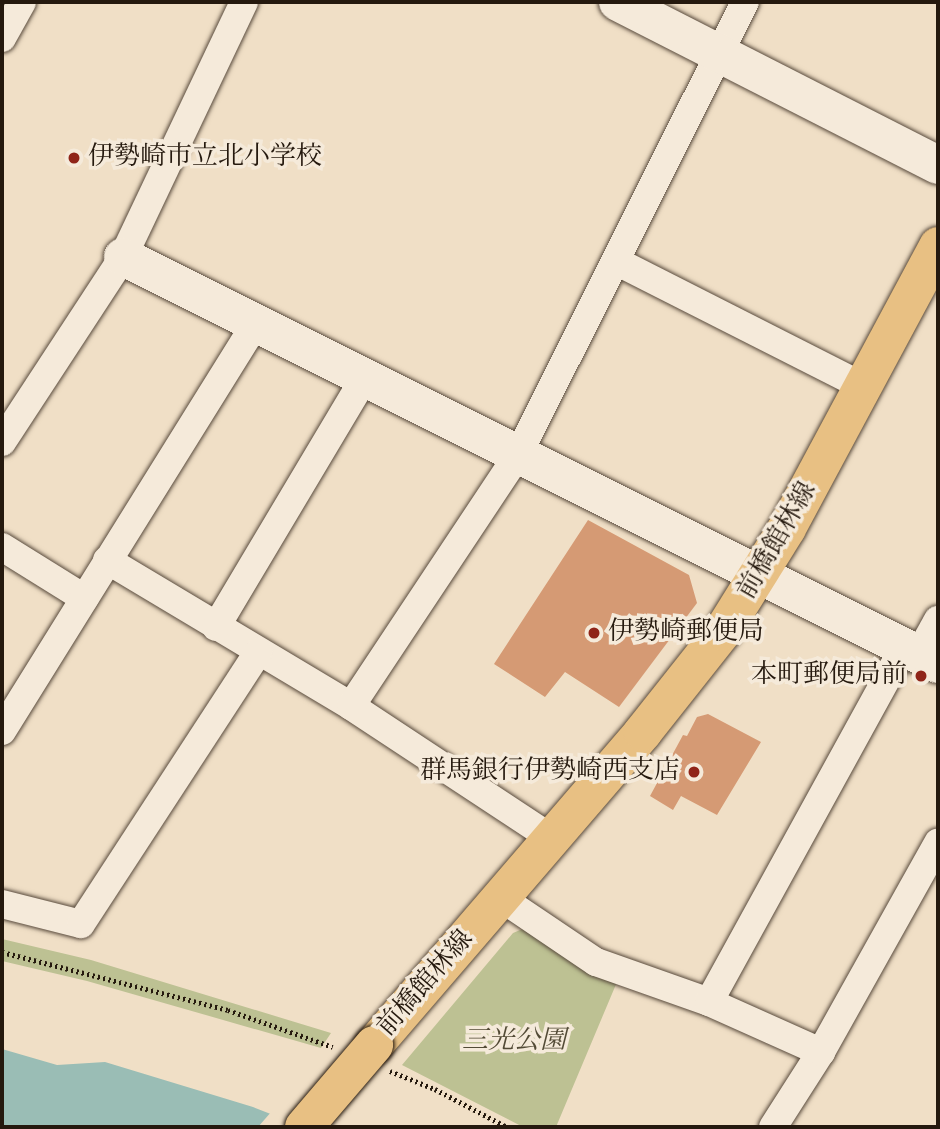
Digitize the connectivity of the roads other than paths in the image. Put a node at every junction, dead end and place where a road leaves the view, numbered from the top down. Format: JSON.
{"nodes":[{"id":1,"x":22,"y":2,"type":"edge"},
{"id":2,"x":618,"y":2,"type":"edge"},
{"id":3,"x":745,"y":2,"type":"edge"},
{"id":4,"x":242,"y":3,"type":"edge"},
{"id":5,"x":2,"y":38,"type":"edge"},
{"id":6,"x":719,"y":53,"type":"junction"},
{"id":7,"x":938,"y":165,"type":"edge"},
{"id":8,"x":938,"y":246,"type":"edge"},
{"id":9,"x":123,"y":257,"type":"junction"},
{"id":10,"x":616,"y":261,"type":"junction"},
{"id":11,"x":256,"y":323,"type":"junction"},
{"id":12,"x":365,"y":377,"type":"junction"},
{"id":13,"x":864,"y":387,"type":"junction"},
{"id":14,"x":2,"y":442,"type":"edge"},
{"id":15,"x":519,"y":453,"type":"junction"},
{"id":16,"x":2,"y":547,"type":"edge"},
{"id":17,"x":107,"y":560,"type":"junction"},
{"id":18,"x":761,"y":574,"type":"junction"},
{"id":19,"x":84,"y":598,"type":"junction"},
{"id":20,"x":938,"y":620,"type":"edge"},
{"id":21,"x":216,"y":626,"type":"junction"},
{"id":22,"x":258,"y":652,"type":"junction"},
{"id":23,"x":921,"y":655,"type":"edge"},
{"id":24,"x":351,"y":706,"type":"junction"},
{"id":25,"x":2,"y":731,"type":"edge"},
{"id":26,"x":551,"y":838,"type":"junction"},
{"id":27,"x":938,"y":843,"type":"edge"},
{"id":28,"x":501,"y":898,"type":"junction"},
{"id":29,"x":2,"y":904,"type":"edge"},
{"id":30,"x":709,"y":1002,"type":"junction"},
{"id":31,"x":821,"y":1052,"type":"junction"},
{"id":32,"x":304,"y":1127,"type":"edge"},
{"id":33,"x":773,"y":1127,"type":"edge"}],
"edges":[{"from":1,"to":5,"type":"street"},
{"from":2,"to":6,"type":"street"},
{"from":3,"to":6,"type":"street"},
{"from":4,"to":9,"type":"street"},
{"from":6,"to":7,"type":"street"},
{"from":6,"to":10,"type":"street"},
{"from":8,"to":13,"type":"main road","name":"前橋館林線"},
{"from":9,"to":11,"type":"street"},
{"from":9,"to":14,"type":"street"},
{"from":10,"to":13,"type":"street"},
{"from":10,"to":15,"type":"street"},
{"from":11,"to":12,"type":"street"},
{"from":11,"to":17,"type":"street"},
{"from":12,"to":15,"type":"street"},
{"from":12,"to":21,"type":"street"},
{"from":13,"to":18,"type":"main road","name":"前橋館林線"},
{"from":15,"to":18,"type":"street"},
{"from":15,"to":24,"type":"street"},
{"from":16,"to":19,"type":"street"},
{"from":17,"to":19,"type":"street"},
{"from":17,"to":21,"type":"street"},
{"from":18,"to":23,"type":"street"},
{"from":18,"to":26,"type":"main road","name":"前橋館林線"},
{"from":19,"to":25,"type":"street"},
{"from":20,"to":23,"type":"street"},
{"from":21,"to":22,"type":"street"},
{"from":22,"to":24,"type":"street"},
{"from":22,"to":29,"type":"street"},
{"from":23,"to":30,"type":"street"},
{"from":24,"to":26,"type":"street"},
{"from":26,"to":28,"type":"main road","name":"前橋館林線"},
{"from":27,"to":31,"type":"street"},
{"from":28,"to":30,"type":"street"},
{"from":28,"to":32,"type":"main road","name":"前橋館林線","bridge":true},
{"from":30,"to":31,"type":"street"},
{"from":31,"to":33,"type":"street"}]}
